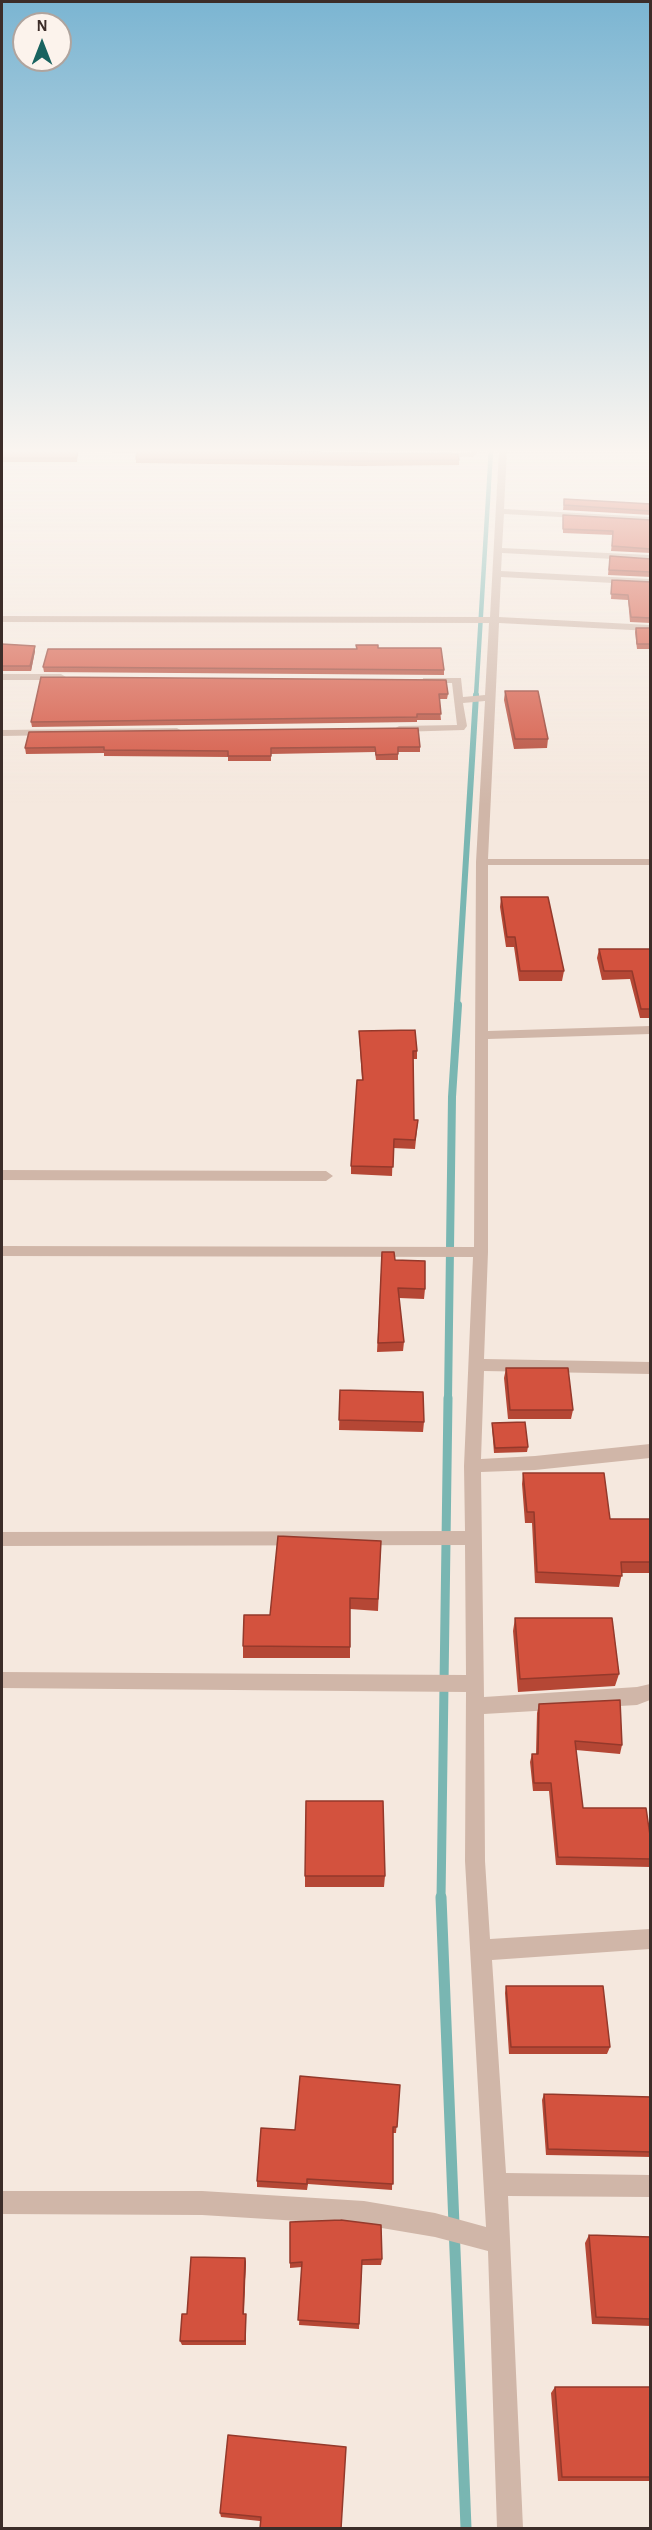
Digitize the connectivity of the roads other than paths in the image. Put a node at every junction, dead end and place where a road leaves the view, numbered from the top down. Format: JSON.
{"nodes":[{"id":1,"x":498,"y":568,"type":"edge"},
{"id":2,"x":498,"y":574,"type":"junction"},
{"id":3,"x":651,"y":582,"type":"edge"},
{"id":4,"x":2,"y":619,"type":"edge"},
{"id":5,"x":496,"y":620,"type":"junction"},
{"id":6,"x":651,"y":628,"type":"edge"},
{"id":7,"x":2,"y":677,"type":"edge"},
{"id":8,"x":69,"y":678,"type":"edge"},
{"id":9,"x":417,"y":680,"type":"edge"},
{"id":10,"x":488,"y":698,"type":"junction"},
{"id":11,"x":462,"y":700,"type":"junction"},
{"id":12,"x":384,"y":729,"type":"edge"},
{"id":13,"x":193,"y":731,"type":"edge"},
{"id":14,"x":2,"y":732,"type":"edge"},
{"id":15,"x":482,"y":862,"type":"junction"},
{"id":16,"x":651,"y":862,"type":"edge"},
{"id":17,"x":651,"y":1030,"type":"edge"},
{"id":18,"x":481,"y":1035,"type":"junction"},
{"id":19,"x":2,"y":1175,"type":"edge"},
{"id":20,"x":326,"y":1176,"type":"dead end"},
{"id":21,"x":2,"y":1251,"type":"edge"},
{"id":22,"x":476,"y":1251,"type":"junction"},
{"id":23,"x":477,"y":1365,"type":"junction"},
{"id":24,"x":651,"y":1368,"type":"edge"},
{"id":25,"x":651,"y":1451,"type":"edge"},
{"id":26,"x":472,"y":1466,"type":"junction"},
{"id":27,"x":474,"y":1538,"type":"junction"},
{"id":28,"x":2,"y":1539,"type":"edge"},
{"id":29,"x":2,"y":1680,"type":"edge"},
{"id":30,"x":472,"y":1684,"type":"junction"},
{"id":31,"x":651,"y":1692,"type":"edge"},
{"id":32,"x":476,"y":1706,"type":"junction"},
{"id":33,"x":651,"y":1938,"type":"edge"},
{"id":34,"x":480,"y":1950,"type":"junction"},
{"id":35,"x":495,"y":2184,"type":"junction"},
{"id":36,"x":651,"y":2186,"type":"edge"},
{"id":37,"x":2,"y":2203,"type":"edge"},
{"id":38,"x":493,"y":2240,"type":"junction"},
{"id":39,"x":510,"y":2529,"type":"edge"}],
"edges":[{"from":1,"to":2,"type":"street"},
{"from":2,"to":3,"type":"street"},
{"from":2,"to":5,"type":"street"},
{"from":4,"to":5,"type":"street"},
{"from":5,"to":6,"type":"street"},
{"from":5,"to":10,"type":"street"},
{"from":7,"to":8,"type":"street"},
{"from":9,"to":11,"type":"street"},
{"from":10,"to":11,"type":"street"},
{"from":10,"to":15,"type":"street"},
{"from":11,"to":12,"type":"street"},
{"from":13,"to":14,"type":"street"},
{"from":15,"to":16,"type":"street"},
{"from":15,"to":18,"type":"street"},
{"from":17,"to":18,"type":"street"},
{"from":18,"to":22,"type":"street"},
{"from":19,"to":20,"type":"street"},
{"from":21,"to":22,"type":"street"},
{"from":22,"to":23,"type":"street"},
{"from":23,"to":24,"type":"street"},
{"from":23,"to":26,"type":"street"},
{"from":25,"to":26,"type":"street"},
{"from":26,"to":27,"type":"street"},
{"from":27,"to":28,"type":"street"},
{"from":27,"to":30,"type":"street"},
{"from":29,"to":30,"type":"street"},
{"from":30,"to":32,"type":"street"},
{"from":31,"to":32,"type":"street"},
{"from":32,"to":34,"type":"street"},
{"from":33,"to":34,"type":"street"},
{"from":34,"to":35,"type":"street"},
{"from":35,"to":36,"type":"street"},
{"from":35,"to":38,"type":"street"},
{"from":37,"to":38,"type":"street"},
{"from":38,"to":39,"type":"street"}]}
